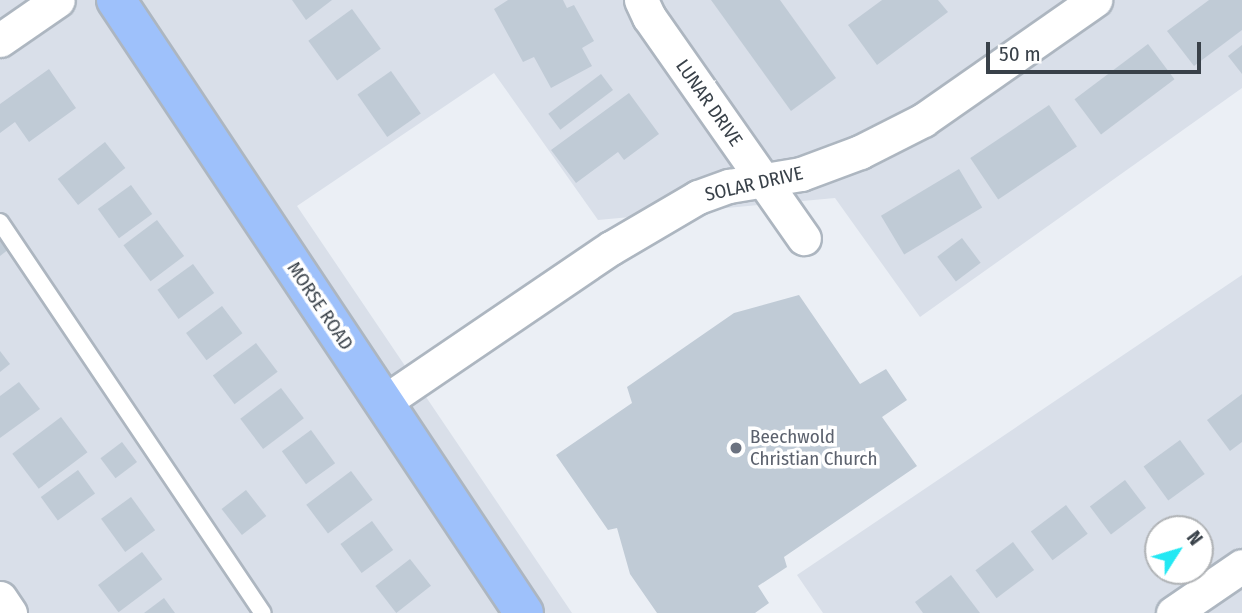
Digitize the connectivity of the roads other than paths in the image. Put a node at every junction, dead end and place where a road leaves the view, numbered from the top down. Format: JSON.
{"nodes":[{"id":1,"x":58,"y":0,"type":"edge"},
{"id":2,"x":116,"y":0,"type":"edge"},
{"id":3,"x":641,"y":0,"type":"edge"},
{"id":4,"x":1095,"y":0,"type":"edge"},
{"id":5,"x":0,"y":40,"type":"edge"},
{"id":6,"x":763,"y":180,"type":"junction"},
{"id":7,"x":0,"y":222,"type":"edge"},
{"id":8,"x":804,"y":238,"type":"dead end"},
{"id":9,"x":384,"y":402,"type":"junction"},
{"id":10,"x":1242,"y":566,"type":"edge"},
{"id":11,"x":0,"y":598,"type":"edge"},
{"id":12,"x":10,"y":613,"type":"edge"},
{"id":13,"x":263,"y":613,"type":"edge"},
{"id":14,"x":524,"y":613,"type":"edge"},
{"id":15,"x":1173,"y":613,"type":"edge"}],
"edges":[{"from":1,"to":5,"type":"street"},
{"from":2,"to":9,"type":"main road","name":"MORSE ROAD"},
{"from":3,"to":6,"type":"street","name":"LUNAR DRIVE"},
{"from":4,"to":6,"type":"street","name":"SOLAR DRIVE"},
{"from":6,"to":8,"type":"street","name":"LUNAR DRIVE"},
{"from":6,"to":9,"type":"street","name":"SOLAR DRIVE"},
{"from":7,"to":13,"type":"lane"},
{"from":9,"to":14,"type":"main road","name":"MORSE ROAD"},
{"from":10,"to":15,"type":"street"},
{"from":11,"to":12,"type":"street"}]}
